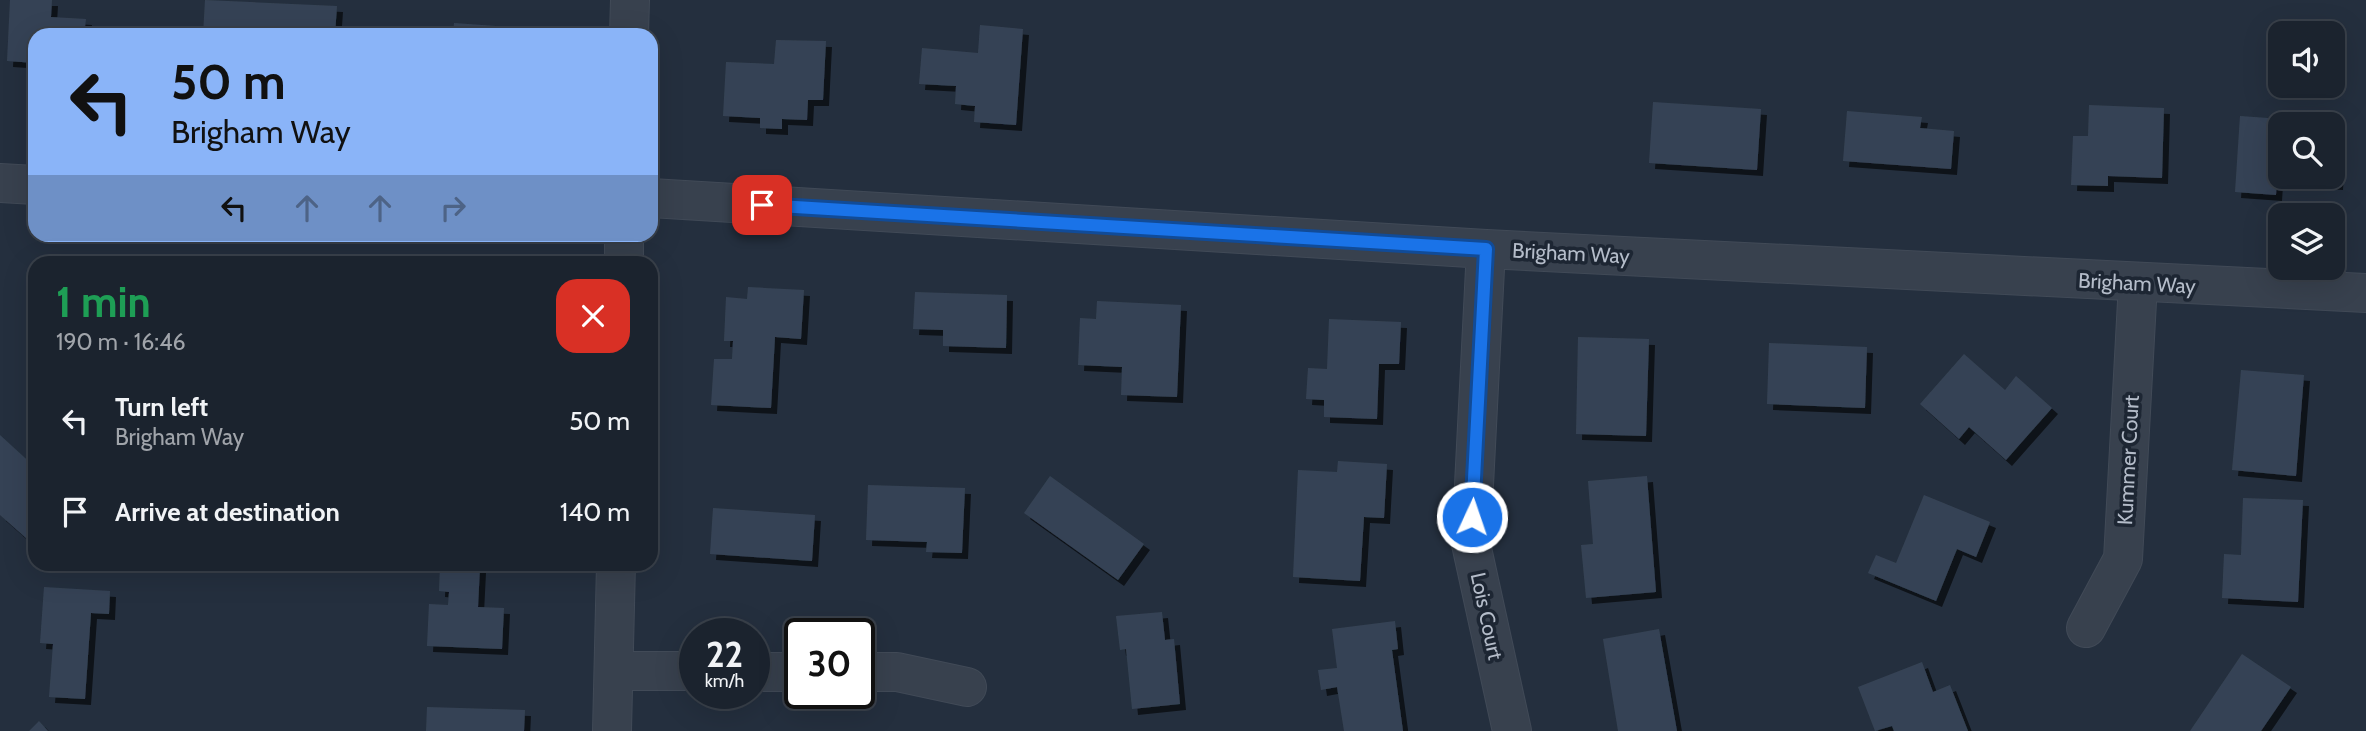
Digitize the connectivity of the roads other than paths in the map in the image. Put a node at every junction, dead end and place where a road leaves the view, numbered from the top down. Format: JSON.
{"nodes":[{"id":1,"x":630,"y":0,"type":"edge"},
{"id":2,"x":629,"y":28,"type":"edge"},
{"id":3,"x":0,"y":184,"type":"edge"},
{"id":4,"x":28,"y":185,"type":"edge"},
{"id":5,"x":658,"y":198,"type":"edge"},
{"id":6,"x":1486,"y":249,"type":"junction"},
{"id":7,"x":2138,"y":283,"type":"junction"},
{"id":8,"x":2366,"y":293,"type":"edge"},
{"id":9,"x":616,"y":571,"type":"edge"},
{"id":10,"x":2086,"y":628,"type":"dead end"},
{"id":11,"x":614,"y":671,"type":"junction"},
{"id":12,"x":679,"y":671,"type":"edge"},
{"id":13,"x":875,"y":672,"type":"edge"},
{"id":14,"x":967,"y":687,"type":"dead end"},
{"id":15,"x":612,"y":731,"type":"edge"},
{"id":16,"x":1512,"y":731,"type":"edge"}],
"edges":[{"from":1,"to":2,"type":"street"},
{"from":3,"to":4,"type":"street"},
{"from":5,"to":6,"type":"street","name":"Brigham Way"},
{"from":6,"to":7,"type":"street","name":"Brigham Way"},
{"from":6,"to":16,"type":"street","name":"Lois Court"},
{"from":7,"to":8,"type":"street","name":"Brigham Way"},
{"from":7,"to":10,"type":"street","name":"Kummer Court"},
{"from":9,"to":11,"type":"street"},
{"from":11,"to":12,"type":"street"},
{"from":11,"to":15,"type":"street"},
{"from":13,"to":14,"type":"street"}]}
